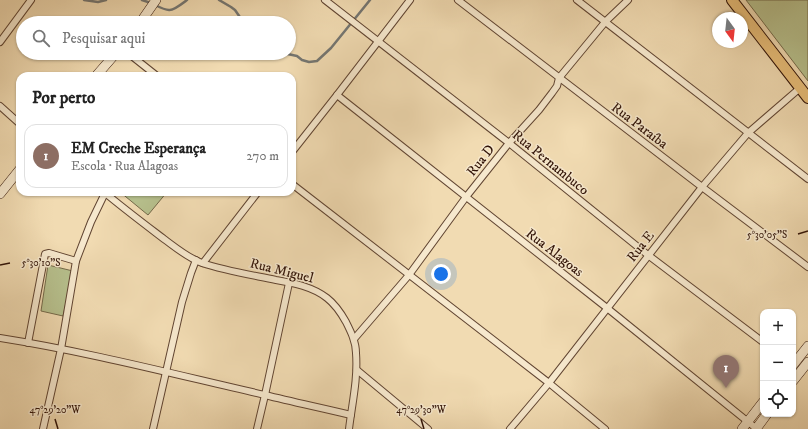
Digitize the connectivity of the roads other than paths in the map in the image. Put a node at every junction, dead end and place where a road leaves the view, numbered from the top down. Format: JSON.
{"nodes":[{"id":1,"x":31,"y":0,"type":"edge"},
{"id":2,"x":156,"y":0,"type":"edge"},
{"id":3,"x":325,"y":0,"type":"edge"},
{"id":4,"x":410,"y":0,"type":"edge"},
{"id":5,"x":458,"y":0,"type":"edge"},
{"id":6,"x":578,"y":0,"type":"edge"},
{"id":7,"x":628,"y":0,"type":"edge"},
{"id":8,"x":732,"y":0,"type":"edge"},
{"id":9,"x":19,"y":16,"type":"edge"},
{"id":10,"x":145,"y":16,"type":"edge"},
{"id":11,"x":16,"y":20,"type":"edge"},
{"id":12,"x":606,"y":21,"type":"junction"},
{"id":13,"x":0,"y":42,"type":"edge"},
{"id":14,"x":378,"y":42,"type":"junction"},
{"id":15,"x":110,"y":60,"type":"edge"},
{"id":16,"x":137,"y":60,"type":"edge"},
{"id":17,"x":99,"y":72,"type":"edge"},
{"id":18,"x":152,"y":72,"type":"edge"},
{"id":19,"x":559,"y":78,"type":"junction"},
{"id":20,"x":800,"y":88,"type":"junction"},
{"id":21,"x":337,"y":95,"type":"junction"},
{"id":22,"x":808,"y":98,"type":"edge"},
{"id":23,"x":0,"y":106,"type":"edge"},
{"id":24,"x":16,"y":120,"type":"edge"},
{"id":25,"x":748,"y":133,"type":"junction"},
{"id":26,"x":509,"y":143,"type":"junction"},
{"id":27,"x":296,"y":147,"type":"edge"},
{"id":28,"x":16,"y":174,"type":"edge"},
{"id":29,"x":808,"y":179,"type":"edge"},
{"id":30,"x":296,"y":187,"type":"edge"},
{"id":31,"x":702,"y":187,"type":"junction"},
{"id":32,"x":0,"y":194,"type":"edge"},
{"id":33,"x":103,"y":196,"type":"edge"},
{"id":34,"x":108,"y":196,"type":"edge"},
{"id":35,"x":255,"y":196,"type":"edge"},
{"id":36,"x":466,"y":197,"type":"junction"},
{"id":37,"x":648,"y":255,"type":"junction"},
{"id":38,"x":196,"y":260,"type":"junction"},
{"id":39,"x":76,"y":261,"type":"junction"},
{"id":40,"x":203,"y":263,"type":"junction"},
{"id":41,"x":808,"y":267,"type":"edge"},
{"id":42,"x":408,"y":274,"type":"junction"},
{"id":43,"x":289,"y":282,"type":"junction"},
{"id":44,"x":607,"y":308,"type":"junction"},
{"id":45,"x":0,"y":338,"type":"edge"},
{"id":46,"x":354,"y":339,"type":"junction"},
{"id":47,"x":760,"y":340,"type":"edge"},
{"id":48,"x":28,"y":343,"type":"junction"},
{"id":49,"x":808,"y":346,"type":"edge"},
{"id":50,"x":62,"y":349,"type":"junction"},
{"id":51,"x":796,"y":360,"type":"edge"},
{"id":52,"x":808,"y":362,"type":"edge"},
{"id":53,"x":796,"y":366,"type":"edge"},
{"id":54,"x":357,"y":370,"type":"junction"},
{"id":55,"x":802,"y":370,"type":"junction"},
{"id":56,"x":166,"y":372,"type":"junction"},
{"id":57,"x":796,"y":377,"type":"edge"},
{"id":58,"x":549,"y":382,"type":"junction"},
{"id":59,"x":265,"y":395,"type":"junction"},
{"id":60,"x":760,"y":406,"type":"edge"},
{"id":61,"x":351,"y":415,"type":"junction"},
{"id":62,"x":765,"y":417,"type":"edge"},
{"id":63,"x":748,"y":421,"type":"junction"},
{"id":64,"x":43,"y":429,"type":"edge"},
{"id":65,"x":153,"y":429,"type":"edge"},
{"id":66,"x":257,"y":429,"type":"edge"},
{"id":67,"x":349,"y":429,"type":"edge"},
{"id":68,"x":428,"y":429,"type":"edge"},
{"id":69,"x":510,"y":429,"type":"edge"},
{"id":70,"x":605,"y":429,"type":"edge"},
{"id":71,"x":742,"y":429,"type":"edge"},
{"id":72,"x":756,"y":429,"type":"edge"}],
"edges":[{"from":1,"to":9,"type":"street"},
{"from":2,"to":10,"type":"street"},
{"from":3,"to":14,"type":"street","name":"Rua Pernambuco"},
{"from":4,"to":14,"type":"street"},
{"from":5,"to":19,"type":"street","name":"Rua Paraíba"},
{"from":6,"to":12,"type":"street"},
{"from":7,"to":12,"type":"street","name":"Rua D"},
{"from":8,"to":20,"type":"main road"},
{"from":11,"to":13,"type":"street"},
{"from":12,"to":19,"type":"street","name":"Rua D"},
{"from":12,"to":25,"type":"street"},
{"from":14,"to":21,"type":"street"},
{"from":14,"to":26,"type":"street","name":"Rua Pernambuco"},
{"from":15,"to":17,"type":"street"},
{"from":16,"to":18,"type":"street"},
{"from":19,"to":26,"type":"street","name":"Rua D"},
{"from":19,"to":31,"type":"street","name":"Rua Paraíba"},
{"from":20,"to":22,"type":"main road"},
{"from":20,"to":25,"type":"street","name":"Rua E"},
{"from":21,"to":27,"type":"street"},
{"from":21,"to":36,"type":"street","name":"Rua Alagoas"},
{"from":23,"to":24,"type":"street"},
{"from":25,"to":29,"type":"street"},
{"from":25,"to":31,"type":"street","name":"Rua E"},
{"from":26,"to":36,"type":"street","name":"Rua D"},
{"from":26,"to":37,"type":"street","name":"Rua Pernambuco"},
{"from":28,"to":32,"type":"street"},
{"from":30,"to":42,"type":"street"},
{"from":31,"to":37,"type":"street","name":"Rua E"},
{"from":31,"to":41,"type":"street","name":"Rua Paraíba"},
{"from":33,"to":39,"type":"street"},
{"from":34,"to":38,"type":"street","name":"Rua Miguel"},
{"from":35,"to":40,"type":"street"},
{"from":36,"to":42,"type":"street","name":"Rua D"},
{"from":36,"to":44,"type":"street","name":"Rua Alagoas"},
{"from":37,"to":44,"type":"street","name":"Rua E"},
{"from":37,"to":47,"type":"street","name":"Rua Pernambuco"},
{"from":38,"to":40,"type":"street","name":"Rua Miguel"},
{"from":38,"to":56,"type":"street"},
{"from":39,"to":48,"type":"street"},
{"from":39,"to":50,"type":"street"},
{"from":40,"to":43,"type":"street","name":"Rua Miguel"},
{"from":42,"to":46,"type":"street","name":"Rua D"},
{"from":42,"to":58,"type":"street"},
{"from":43,"to":46,"type":"street","name":"Rua Miguel"},
{"from":43,"to":59,"type":"street"},
{"from":44,"to":58,"type":"street","name":"Rua E"},
{"from":44,"to":63,"type":"street","name":"Rua Alagoas"},
{"from":45,"to":48,"type":"street"},
{"from":46,"to":54,"type":"street","name":"Rua Miguel"},
{"from":48,"to":50,"type":"street"},
{"from":49,"to":51,"type":"street"},
{"from":50,"to":56,"type":"street"},
{"from":50,"to":64,"type":"street"},
{"from":52,"to":55,"type":"street"},
{"from":53,"to":55,"type":"street"},
{"from":54,"to":61,"type":"street","name":"Rua Miguel"},
{"from":54,"to":68,"type":"street"},
{"from":55,"to":57,"type":"street"},
{"from":56,"to":59,"type":"street"},
{"from":56,"to":65,"type":"street"},
{"from":58,"to":69,"type":"street","name":"Rua E"},
{"from":58,"to":70,"type":"street"},
{"from":59,"to":61,"type":"street"},
{"from":59,"to":66,"type":"street"},
{"from":60,"to":63,"type":"street"},
{"from":61,"to":67,"type":"street","name":"Rua Miguel"},
{"from":62,"to":72,"type":"street"},
{"from":63,"to":71,"type":"street"},
{"from":63,"to":72,"type":"street","name":"Rua Alagoas"}]}
